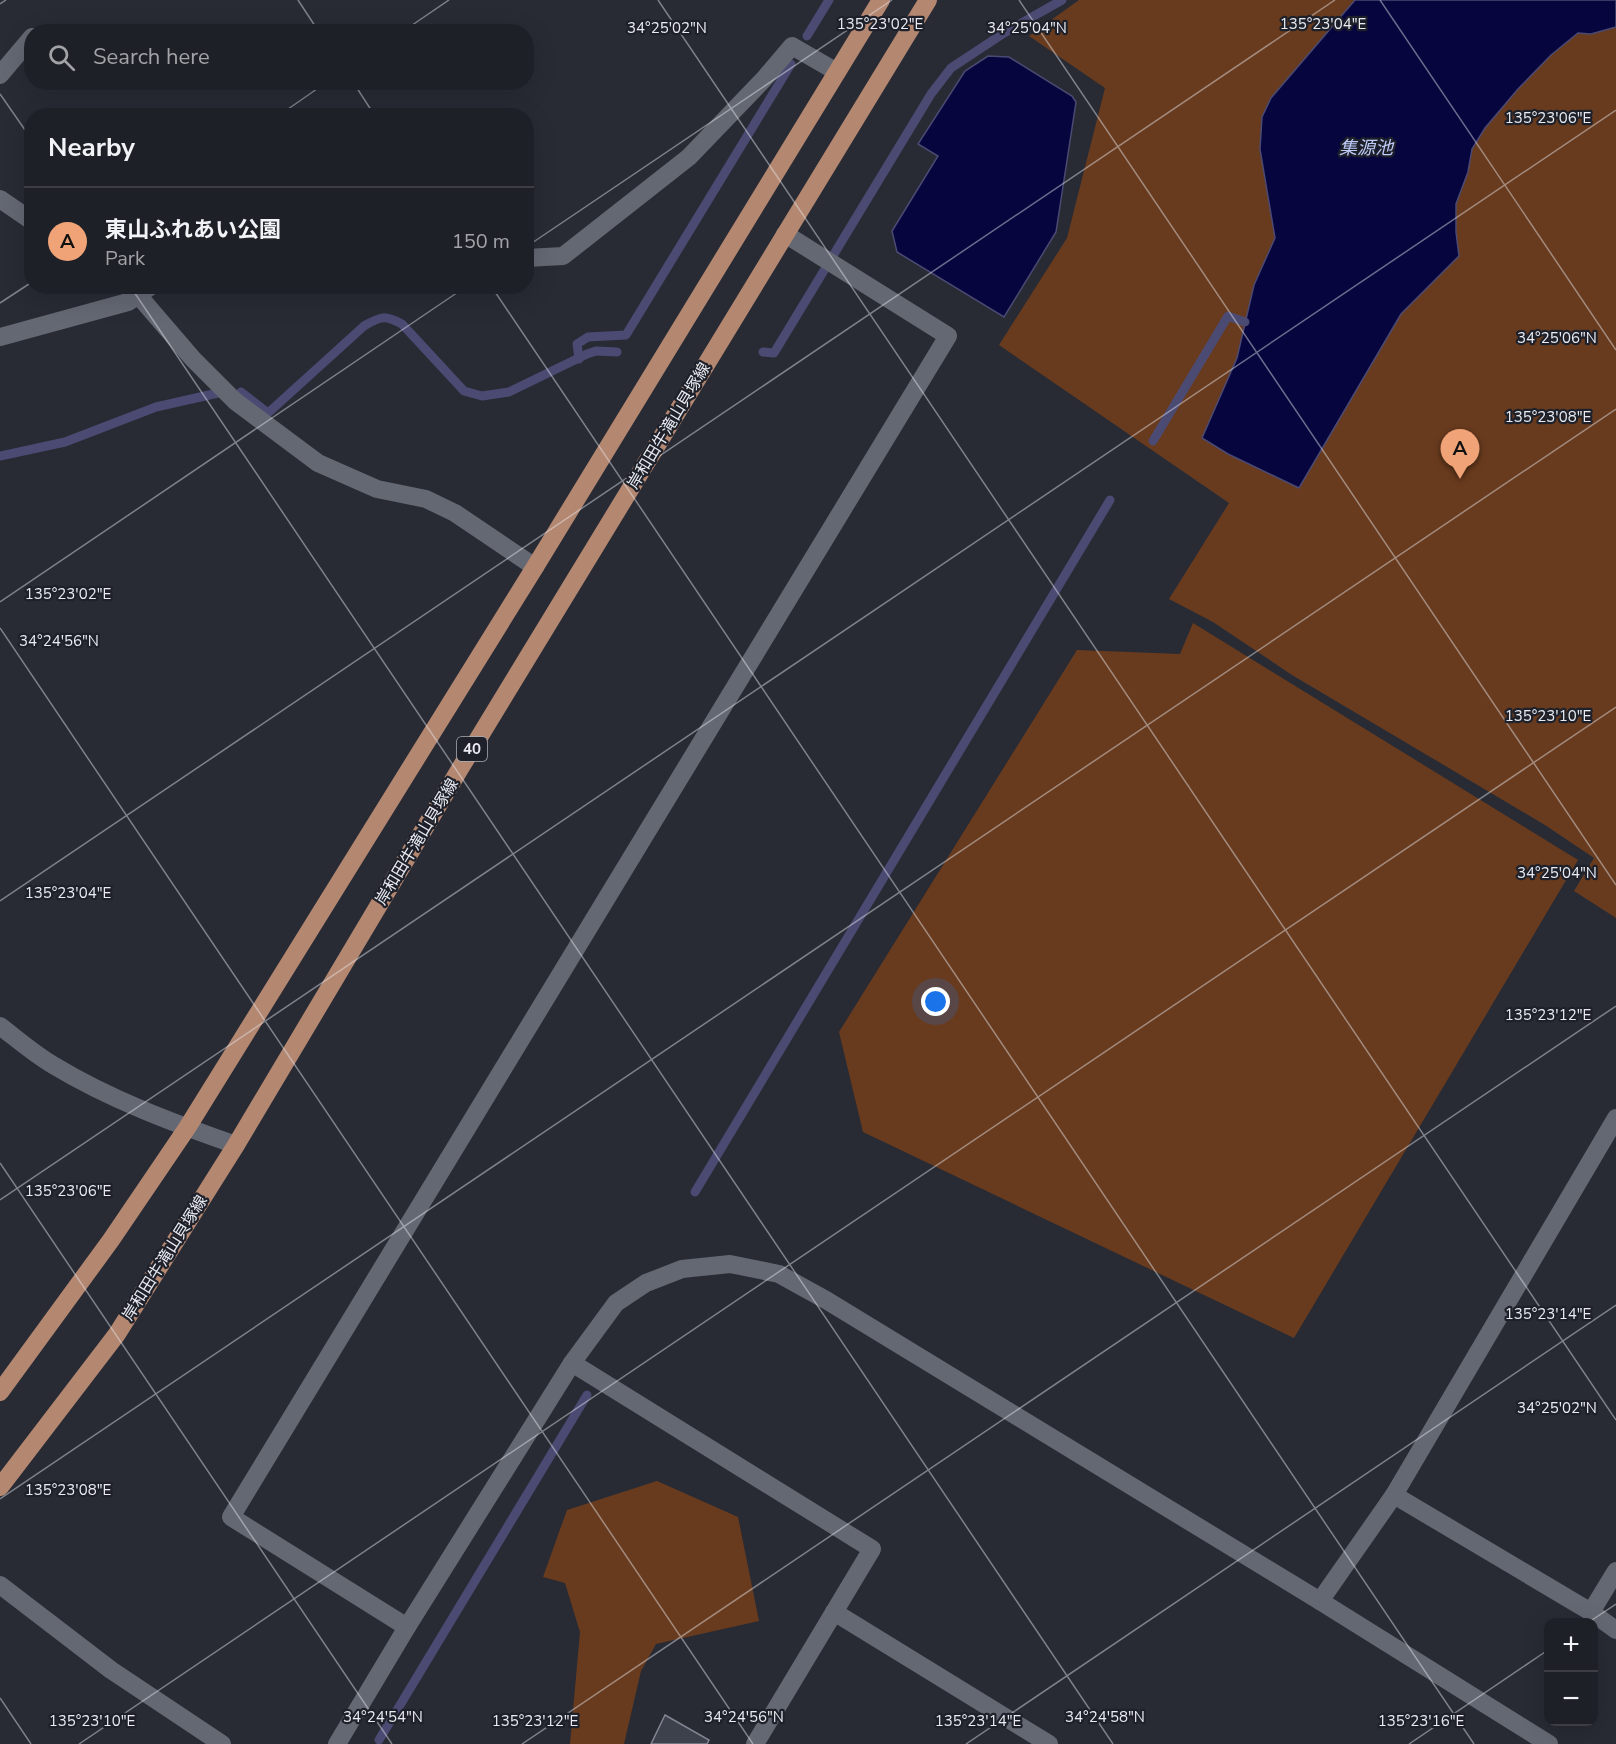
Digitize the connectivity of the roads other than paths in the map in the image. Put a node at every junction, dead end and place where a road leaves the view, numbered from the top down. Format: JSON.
{"nodes":[{"id":1,"x":881,"y":0,"type":"edge"},
{"id":2,"x":927,"y":0,"type":"edge"},
{"id":3,"x":24,"y":46,"type":"edge"},
{"id":4,"x":837,"y":72,"type":"junction"},
{"id":5,"x":0,"y":75,"type":"edge"},
{"id":6,"x":0,"y":199,"type":"edge"},
{"id":7,"x":24,"y":215,"type":"edge"},
{"id":8,"x":785,"y":234,"type":"junction"},
{"id":9,"x":534,"y":258,"type":"edge"},
{"id":10,"x":135,"y":294,"type":"edge"},
{"id":11,"x":143,"y":294,"type":"edge"},
{"id":12,"x":0,"y":337,"type":"edge"},
{"id":13,"x":535,"y":567,"type":"junction"},
{"id":14,"x":0,"y":1026,"type":"edge"},
{"id":15,"x":1616,"y":1118,"type":"edge"},
{"id":16,"x":187,"y":1128,"type":"junction"},
{"id":17,"x":236,"y":1145,"type":"junction"},
{"id":18,"x":572,"y":1363,"type":"junction"},
{"id":19,"x":0,"y":1392,"type":"edge"},
{"id":20,"x":0,"y":1487,"type":"edge"},
{"id":21,"x":1394,"y":1495,"type":"junction"},
{"id":22,"x":1616,"y":1571,"type":"edge"},
{"id":23,"x":0,"y":1585,"type":"edge"},
{"id":24,"x":1320,"y":1601,"type":"junction"},
{"id":25,"x":834,"y":1612,"type":"junction"},
{"id":26,"x":1591,"y":1612,"type":"junction"},
{"id":27,"x":407,"y":1628,"type":"junction"},
{"id":28,"x":1616,"y":1630,"type":"edge"},
{"id":29,"x":222,"y":1744,"type":"edge"},
{"id":30,"x":337,"y":1744,"type":"edge"},
{"id":31,"x":755,"y":1744,"type":"edge"},
{"id":32,"x":1050,"y":1744,"type":"edge"},
{"id":33,"x":1549,"y":1744,"type":"edge"}],
"edges":[{"from":1,"to":4,"type":"main road","number":"40"},
{"from":2,"to":8,"type":"main road","name":"岸和田牛滝山貝塚線","number":"40"},
{"from":3,"to":5,"type":"street"},
{"from":4,"to":9,"type":"street"},
{"from":4,"to":13,"type":"main road","number":"40"},
{"from":6,"to":7,"type":"street"},
{"from":8,"to":17,"type":"main road","name":"岸和田牛滝山貝塚線","number":"40"},
{"from":8,"to":27,"type":"street"},
{"from":10,"to":12,"type":"street"},
{"from":11,"to":13,"type":"street"},
{"from":13,"to":16,"type":"main road","number":"40"},
{"from":14,"to":16,"type":"street"},
{"from":15,"to":21,"type":"street"},
{"from":16,"to":17,"type":"street"},
{"from":16,"to":19,"type":"main road","number":"40"},
{"from":17,"to":20,"type":"main road","name":"岸和田牛滝山貝塚線","number":"40"},
{"from":18,"to":24,"type":"street"},
{"from":18,"to":25,"type":"street"},
{"from":18,"to":27,"type":"street"},
{"from":21,"to":24,"type":"street"},
{"from":21,"to":26,"type":"street"},
{"from":22,"to":26,"type":"street"},
{"from":23,"to":29,"type":"street"},
{"from":24,"to":33,"type":"street"},
{"from":25,"to":31,"type":"street"},
{"from":25,"to":32,"type":"street"},
{"from":26,"to":28,"type":"street"},
{"from":27,"to":30,"type":"street"}]}
